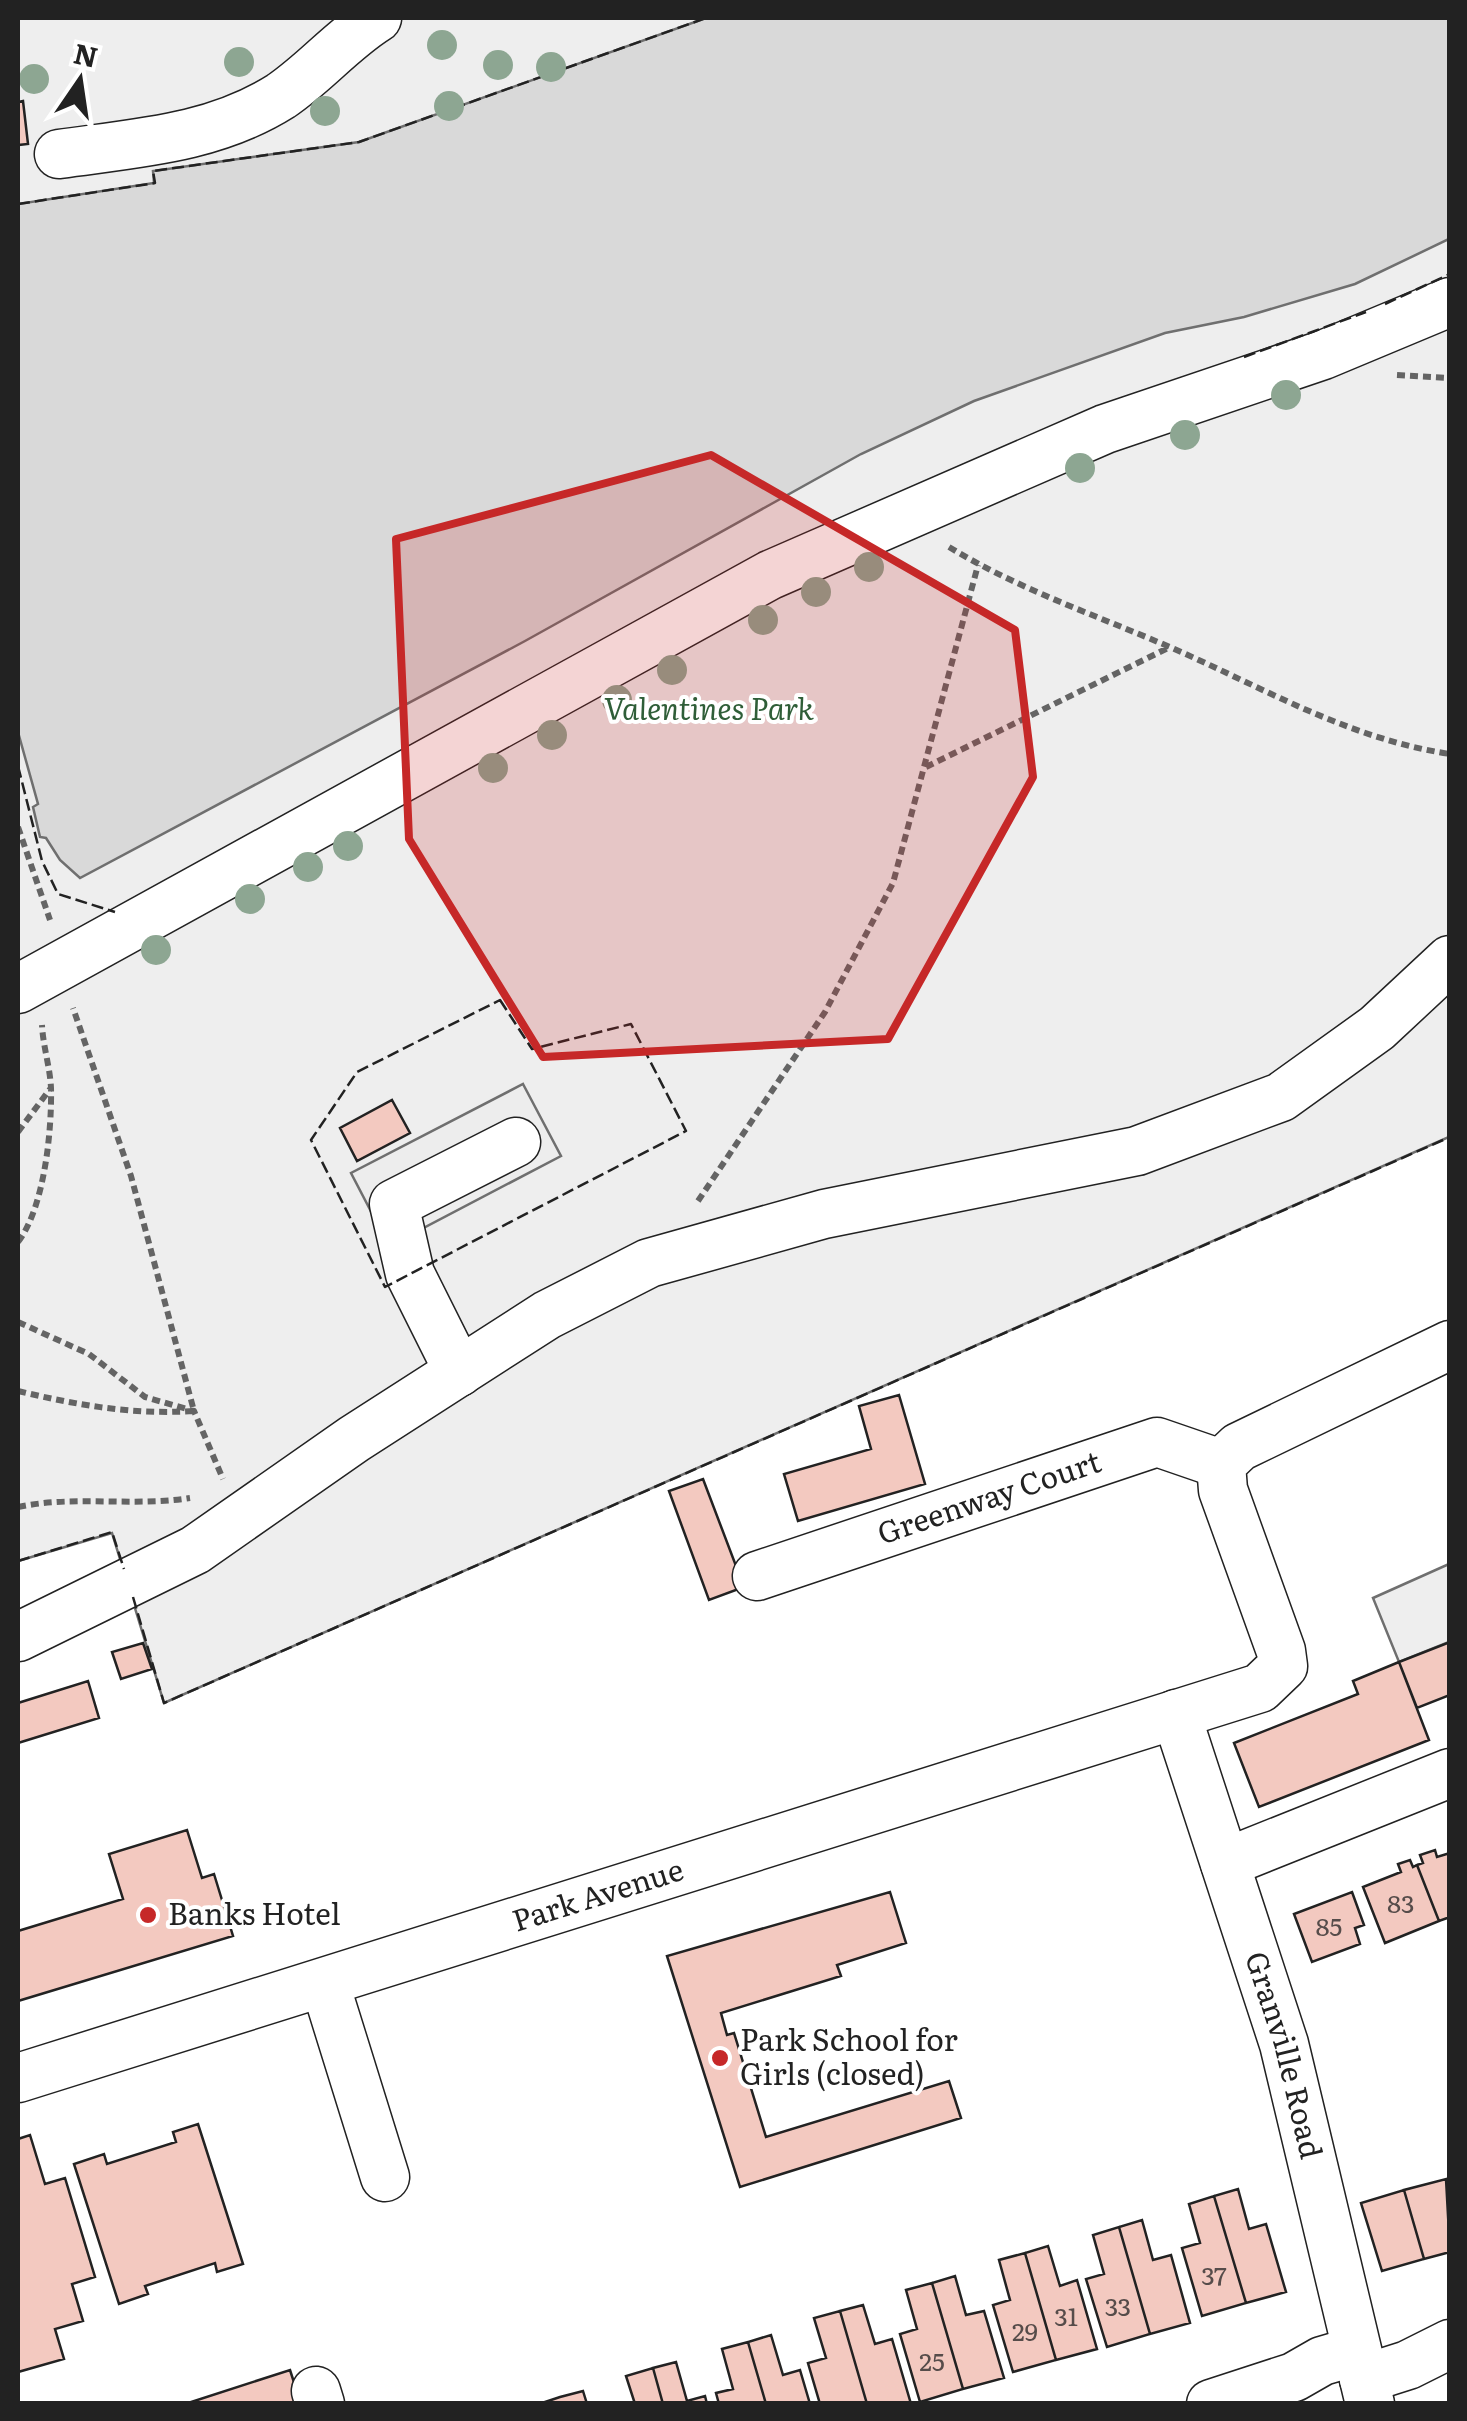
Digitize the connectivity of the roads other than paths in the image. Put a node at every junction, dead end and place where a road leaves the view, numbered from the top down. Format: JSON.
{"nodes":[{"id":1,"x":376,"y":18,"type":"edge"},
{"id":2,"x":58,"y":154,"type":"dead end"},
{"id":3,"x":1450,"y":302,"type":"edge"},
{"id":4,"x":1450,"y":960,"type":"edge"},
{"id":5,"x":30,"y":1004,"type":"edge"},
{"id":6,"x":516,"y":1142,"type":"dead end"},
{"id":7,"x":1450,"y":1345,"type":"edge"},
{"id":8,"x":459,"y":1372,"type":"junction"},
{"id":9,"x":1221,"y":1464,"type":"junction"},
{"id":10,"x":757,"y":1576,"type":"dead end"},
{"id":11,"x":18,"y":1637,"type":"edge"},
{"id":12,"x":1176,"y":1714,"type":"junction"},
{"id":13,"x":1450,"y":1774,"type":"edge"},
{"id":14,"x":1225,"y":1863,"type":"junction"},
{"id":15,"x":325,"y":1984,"type":"junction"},
{"id":16,"x":18,"y":2078,"type":"edge"},
{"id":17,"x":385,"y":2177,"type":"dead end"},
{"id":18,"x":1450,"y":2344,"type":"edge"},
{"id":19,"x":1363,"y":2378,"type":"edge"},
{"id":20,"x":1211,"y":2404,"type":"edge"}],
"edges":[{"from":1,"to":2,"type":"street"},
{"from":3,"to":5,"type":"street"},
{"from":4,"to":8,"type":"street"},
{"from":6,"to":8,"type":"street"},
{"from":7,"to":9,"type":"street"},
{"from":8,"to":11,"type":"street"},
{"from":9,"to":10,"type":"street","name":"Greenway Court"},
{"from":9,"to":12,"type":"street","name":"Park Avenue"},
{"from":12,"to":14,"type":"street","name":"Granville Road"},
{"from":12,"to":15,"type":"street","name":"Park Avenue"},
{"from":13,"to":14,"type":"street"},
{"from":14,"to":19,"type":"street","name":"Granville Road"},
{"from":15,"to":16,"type":"street","name":"Park Avenue"},
{"from":15,"to":17,"type":"street"},
{"from":18,"to":19,"type":"street"},
{"from":19,"to":20,"type":"street"}]}
